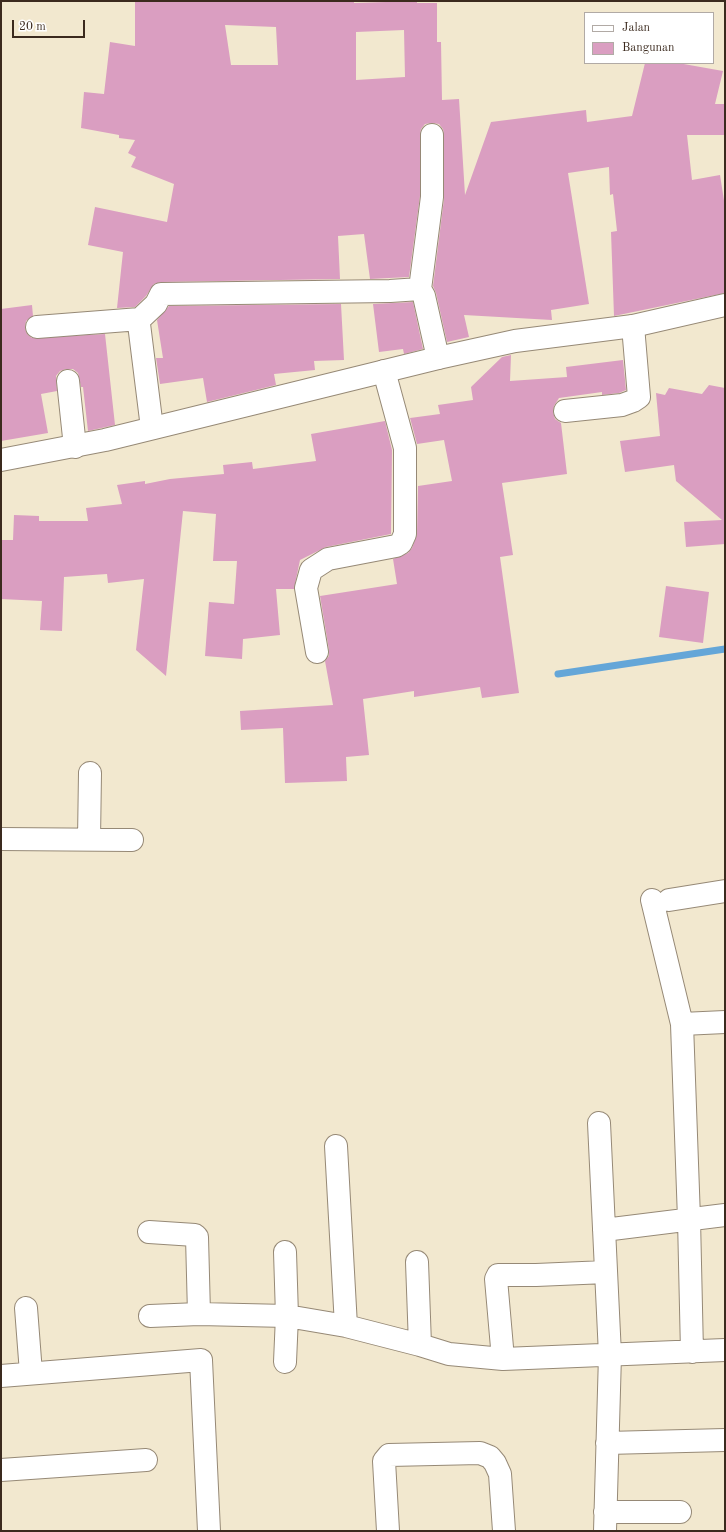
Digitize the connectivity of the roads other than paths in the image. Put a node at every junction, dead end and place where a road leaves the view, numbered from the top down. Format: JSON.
{"nodes":[{"id":1,"x":432,"y":135,"type":"dead end"},
{"id":2,"x":420,"y":289,"type":"junction"},
{"id":3,"x":725,"y":305,"type":"edge"},
{"id":4,"x":140,"y":319,"type":"junction"},
{"id":5,"x":633,"y":326,"type":"junction"},
{"id":6,"x":37,"y":327,"type":"dead end"},
{"id":7,"x":438,"y":358,"type":"junction"},
{"id":8,"x":384,"y":371,"type":"junction"},
{"id":9,"x":68,"y":381,"type":"dead end"},
{"id":10,"x":565,"y":411,"type":"dead end"},
{"id":11,"x":152,"y":428,"type":"junction"},
{"id":12,"x":75,"y":447,"type":"junction"},
{"id":13,"x":1,"y":460,"type":"edge"},
{"id":14,"x":317,"y":652,"type":"dead end"},
{"id":15,"x":90,"y":773,"type":"dead end"},
{"id":16,"x":1,"y":839,"type":"edge"},
{"id":17,"x":89,"y":839,"type":"junction"},
{"id":18,"x":132,"y":840,"type":"dead end"},
{"id":19,"x":725,"y":891,"type":"edge"},
{"id":20,"x":725,"y":1022,"type":"edge"},
{"id":21,"x":682,"y":1024,"type":"junction"},
{"id":22,"x":599,"y":1123,"type":"dead end"},
{"id":23,"x":336,"y":1146,"type":"dead end"},
{"id":24,"x":725,"y":1215,"type":"edge"},
{"id":25,"x":689,"y":1219,"type":"junction"},
{"id":26,"x":604,"y":1230,"type":"junction"},
{"id":27,"x":149,"y":1232,"type":"dead end"},
{"id":28,"x":285,"y":1252,"type":"dead end"},
{"id":29,"x":417,"y":1262,"type":"dead end"},
{"id":30,"x":606,"y":1272,"type":"junction"},
{"id":31,"x":26,"y":1308,"type":"dead end"},
{"id":32,"x":199,"y":1314,"type":"junction"},
{"id":33,"x":150,"y":1316,"type":"dead end"},
{"id":34,"x":287,"y":1316,"type":"junction"},
{"id":35,"x":346,"y":1326,"type":"junction"},
{"id":36,"x":420,"y":1345,"type":"junction"},
{"id":37,"x":725,"y":1350,"type":"edge"},
{"id":38,"x":692,"y":1352,"type":"junction"},
{"id":39,"x":610,"y":1355,"type":"junction"},
{"id":40,"x":503,"y":1359,"type":"junction"},
{"id":41,"x":285,"y":1362,"type":"dead end"},
{"id":42,"x":30,"y":1373,"type":"junction"},
{"id":43,"x":1,"y":1376,"type":"edge"},
{"id":44,"x":725,"y":1440,"type":"edge"},
{"id":45,"x":607,"y":1442,"type":"junction"},
{"id":46,"x":146,"y":1460,"type":"dead end"},
{"id":47,"x":1,"y":1470,"type":"edge"},
{"id":48,"x":680,"y":1512,"type":"dead end"},
{"id":49,"x":605,"y":1521,"type":"edge"},
{"id":50,"x":209,"y":1531,"type":"edge"},
{"id":51,"x":388,"y":1531,"type":"edge"},
{"id":52,"x":504,"y":1531,"type":"edge"}],
"edges":[{"from":1,"to":2,"type":"street"},
{"from":2,"to":4,"type":"street"},
{"from":2,"to":7,"type":"street"},
{"from":3,"to":5,"type":"street"},
{"from":4,"to":6,"type":"street"},
{"from":4,"to":11,"type":"street"},
{"from":5,"to":7,"type":"street"},
{"from":5,"to":10,"type":"street"},
{"from":7,"to":8,"type":"street"},
{"from":8,"to":11,"type":"street"},
{"from":8,"to":14,"type":"street"},
{"from":9,"to":12,"type":"street"},
{"from":11,"to":12,"type":"street"},
{"from":12,"to":13,"type":"street"},
{"from":15,"to":17,"type":"street"},
{"from":16,"to":17,"type":"street"},
{"from":17,"to":18,"type":"street"},
{"from":19,"to":21,"type":"street"},
{"from":20,"to":21,"type":"street"},
{"from":21,"to":25,"type":"street"},
{"from":22,"to":26,"type":"street"},
{"from":23,"to":35,"type":"street"},
{"from":24,"to":25,"type":"street"},
{"from":25,"to":26,"type":"street"},
{"from":25,"to":38,"type":"street"},
{"from":26,"to":30,"type":"street"},
{"from":27,"to":32,"type":"street"},
{"from":28,"to":34,"type":"street"},
{"from":29,"to":36,"type":"street"},
{"from":30,"to":39,"type":"street"},
{"from":30,"to":40,"type":"street"},
{"from":31,"to":42,"type":"street"},
{"from":32,"to":33,"type":"street"},
{"from":32,"to":34,"type":"street"},
{"from":34,"to":35,"type":"street"},
{"from":34,"to":41,"type":"street"},
{"from":35,"to":36,"type":"street"},
{"from":36,"to":40,"type":"street"},
{"from":37,"to":38,"type":"street"},
{"from":38,"to":39,"type":"street"},
{"from":39,"to":40,"type":"street"},
{"from":39,"to":45,"type":"street"},
{"from":42,"to":43,"type":"street"},
{"from":42,"to":50,"type":"street"},
{"from":44,"to":45,"type":"street"},
{"from":45,"to":49,"type":"street"},
{"from":46,"to":47,"type":"street"},
{"from":48,"to":49,"type":"street"},
{"from":51,"to":52,"type":"street"}]}
